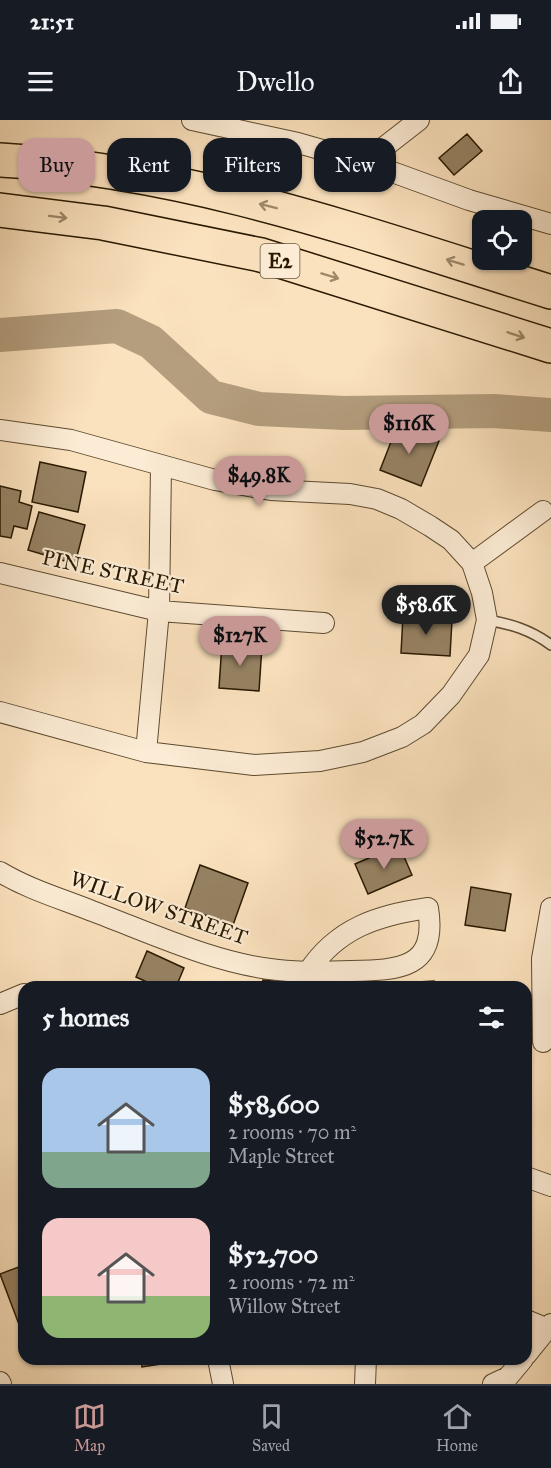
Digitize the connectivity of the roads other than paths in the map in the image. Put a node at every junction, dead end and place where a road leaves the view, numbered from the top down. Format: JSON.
{"nodes":[{"id":1,"x":192,"y":120,"type":"edge"},
{"id":2,"x":419,"y":120,"type":"edge"},
{"id":3,"x":396,"y":138,"type":"edge"},
{"id":4,"x":314,"y":148,"type":"edge"},
{"id":5,"x":0,"y":160,"type":"edge"},
{"id":6,"x":396,"y":173,"type":"edge"},
{"id":7,"x":0,"y":210,"type":"edge"},
{"id":8,"x":551,"y":224,"type":"edge"},
{"id":9,"x":551,"y":292,"type":"edge"},
{"id":10,"x":551,"y":346,"type":"edge"},
{"id":11,"x":0,"y":430,"type":"edge"},
{"id":12,"x":161,"y":466,"type":"junction"},
{"id":13,"x":543,"y":511,"type":"dead end"},
{"id":14,"x":472,"y":563,"type":"junction"},
{"id":15,"x":0,"y":573,"type":"edge"},
{"id":16,"x":159,"y":611,"type":"junction"},
{"id":17,"x":487,"y":621,"type":"junction"},
{"id":18,"x":324,"y":623,"type":"dead end"},
{"id":19,"x":551,"y":645,"type":"edge"},
{"id":20,"x":0,"y":712,"type":"edge"},
{"id":21,"x":146,"y":752,"type":"junction"},
{"id":22,"x":2,"y":877,"type":"edge"},
{"id":23,"x":551,"y":908,"type":"edge"},
{"id":24,"x":308,"y":972,"type":"junction"},
{"id":25,"x":18,"y":996,"type":"edge"},
{"id":26,"x":0,"y":1004,"type":"edge"},
{"id":27,"x":540,"y":1043,"type":"edge"},
{"id":28,"x":532,"y":1179,"type":"edge"},
{"id":29,"x":551,"y":1185,"type":"edge"},
{"id":30,"x":532,"y":1322,"type":"edge"},
{"id":31,"x":549,"y":1326,"type":"edge"},
{"id":32,"x":532,"y":1347,"type":"edge"},
{"id":33,"x":219,"y":1365,"type":"edge"},
{"id":34,"x":366,"y":1365,"type":"edge"},
{"id":35,"x":518,"y":1365,"type":"edge"},
{"id":36,"x":223,"y":1384,"type":"edge"},
{"id":37,"x":365,"y":1384,"type":"edge"},
{"id":38,"x":493,"y":1384,"type":"edge"}],
"edges":[{"from":1,"to":4,"type":"street"},
{"from":2,"to":3,"type":"street"},
{"from":9,"to":5,"type":"highway","number":"E2","one_way":true},
{"from":6,"to":8,"type":"street"},
{"from":7,"to":10,"type":"highway","number":"E2","one_way":true},
{"from":11,"to":12,"type":"street"},
{"from":12,"to":14,"type":"street"},
{"from":12,"to":16,"type":"street"},
{"from":13,"to":14,"type":"street"},
{"from":14,"to":17,"type":"street"},
{"from":15,"to":16,"type":"street","name":"PINE STREET"},
{"from":16,"to":18,"type":"street","name":"PINE STREET"},
{"from":16,"to":21,"type":"street"},
{"from":17,"to":19,"type":"lane"},
{"from":17,"to":21,"type":"street"},
{"from":20,"to":21,"type":"street"},
{"from":22,"to":24,"type":"street","name":"WILLOW STREET"},
{"from":23,"to":27,"type":"street"},
{"from":24,"to":24,"type":"street","name":"WILLOW STREET"},
{"from":25,"to":26,"type":"street"},
{"from":28,"to":29,"type":"street"},
{"from":30,"to":31,"type":"street"},
{"from":31,"to":32,"type":"street"},
{"from":33,"to":36,"type":"street"},
{"from":34,"to":37,"type":"street"},
{"from":35,"to":38,"type":"street"}]}
